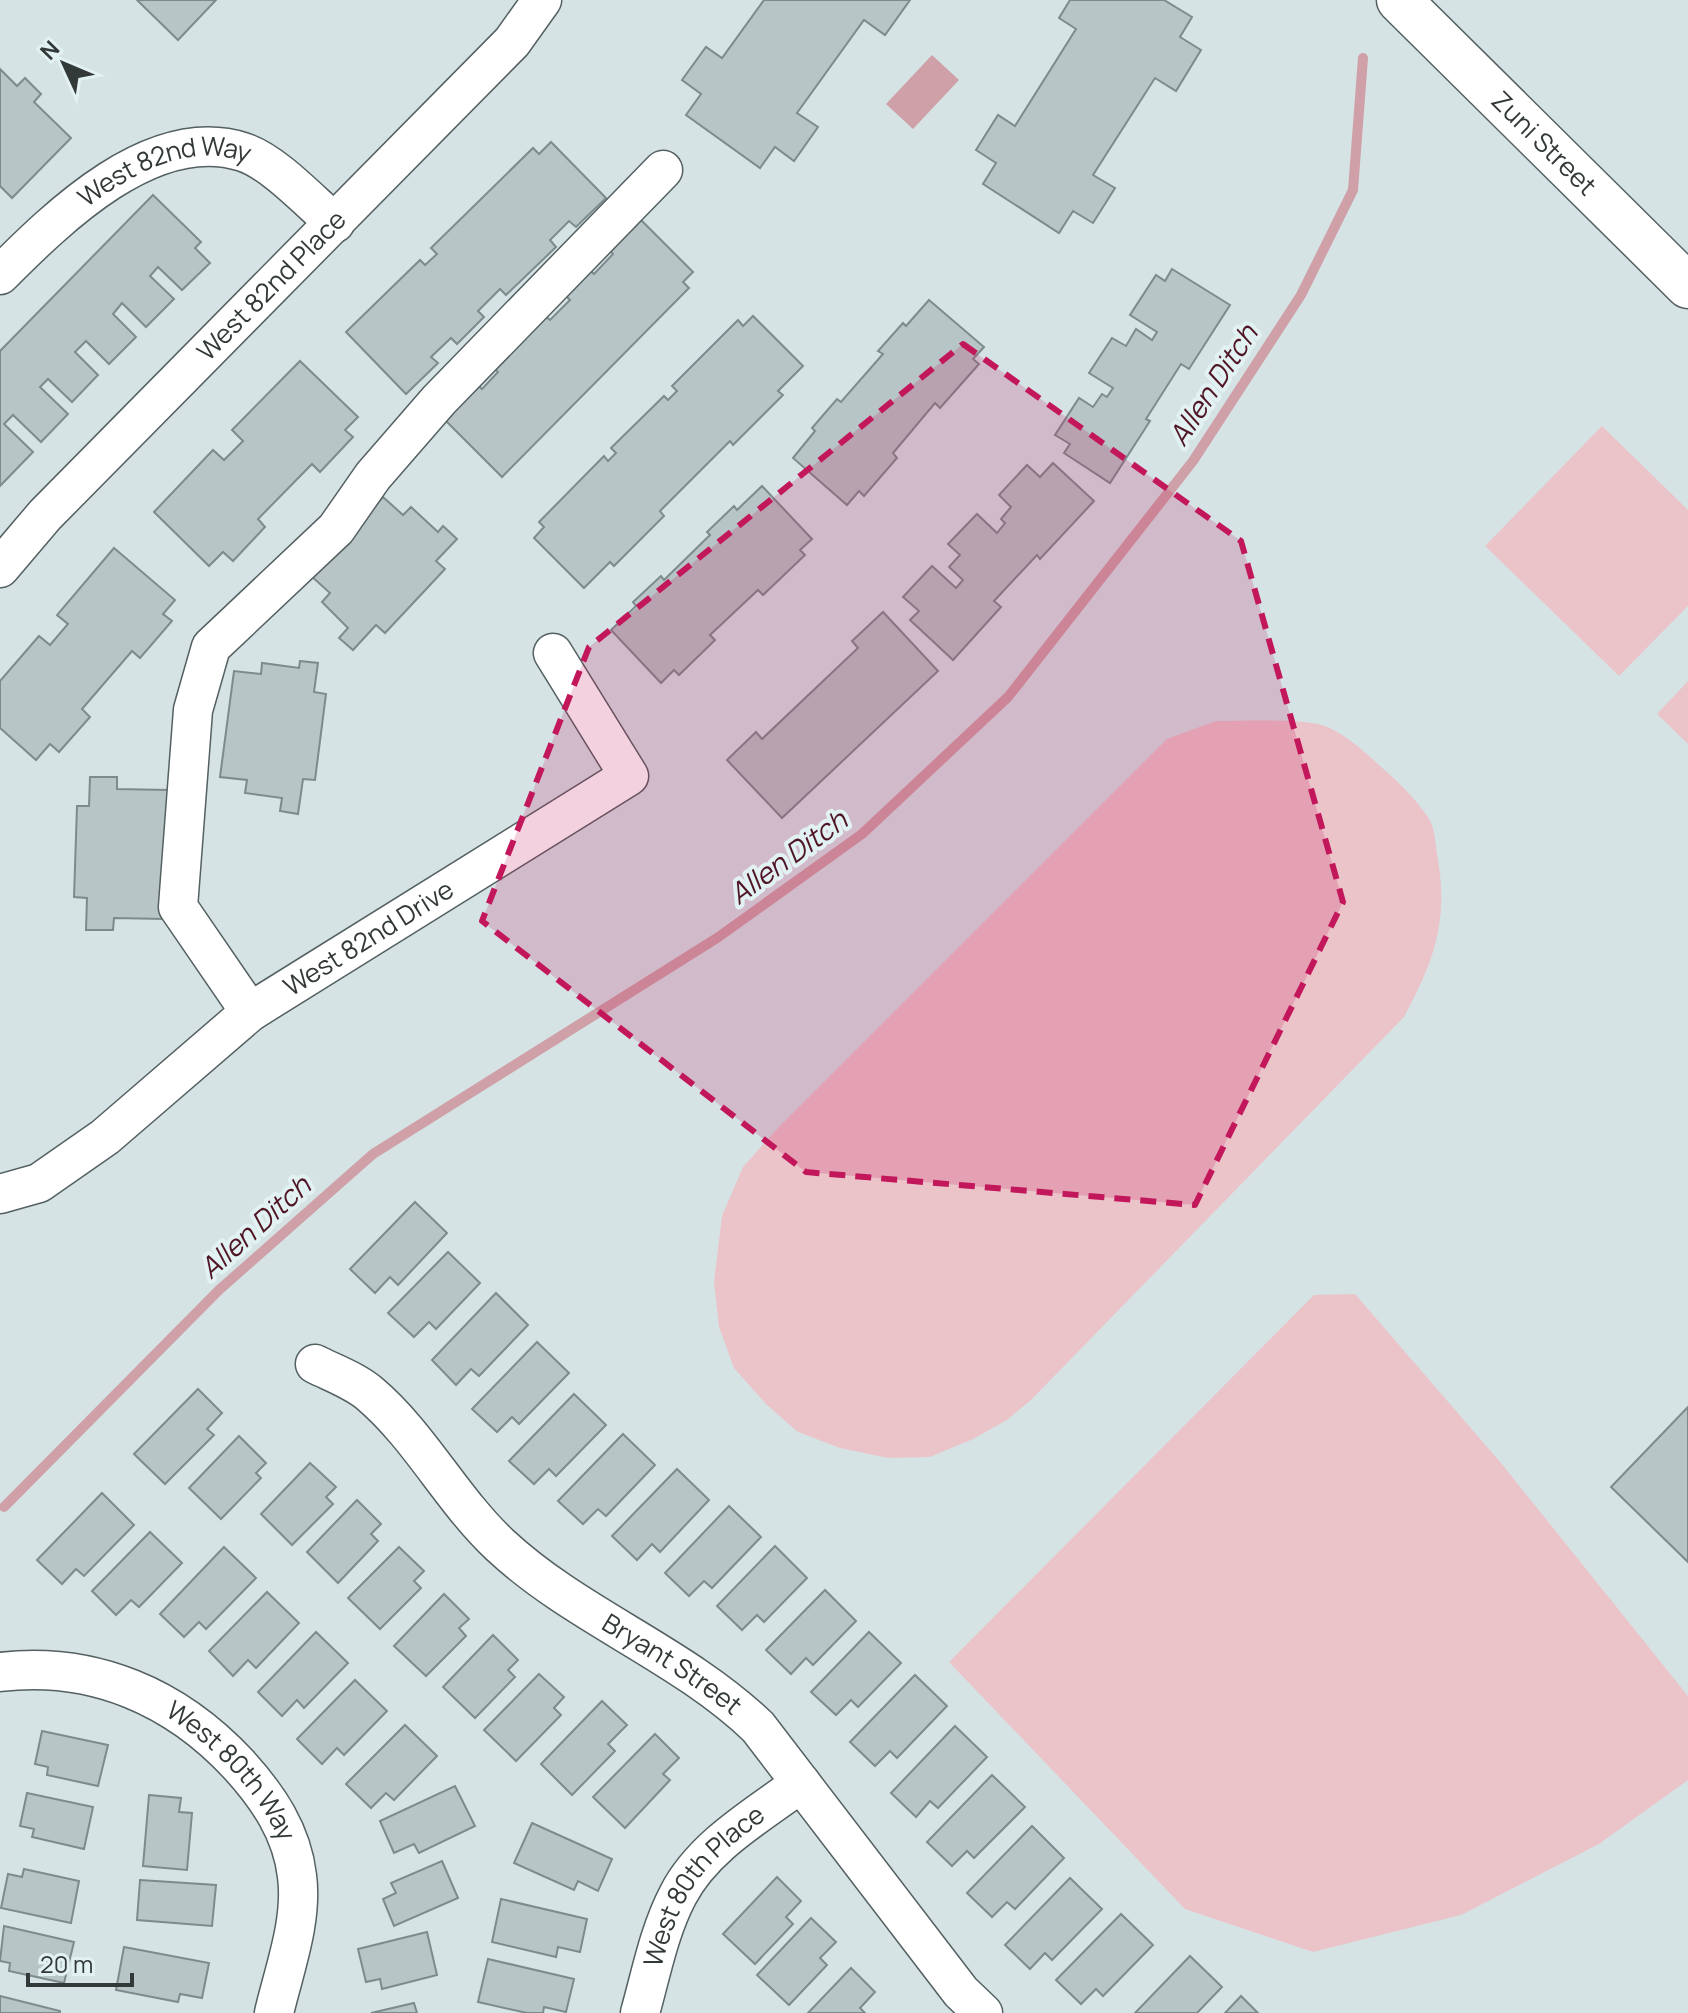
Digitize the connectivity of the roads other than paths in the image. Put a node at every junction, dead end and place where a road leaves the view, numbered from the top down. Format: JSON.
{"nodes":[{"id":1,"x":542,"y":0,"type":"edge"},
{"id":2,"x":1399,"y":0,"type":"edge"},
{"id":3,"x":663,"y":170,"type":"dead end"},
{"id":4,"x":335,"y":223,"type":"junction"},
{"id":5,"x":0,"y":275,"type":"edge"},
{"id":6,"x":1688,"y":286,"type":"edge"},
{"id":7,"x":0,"y":568,"type":"edge"},
{"id":8,"x":553,"y":653,"type":"dead end"},
{"id":9,"x":250,"y":1012,"type":"junction"},
{"id":10,"x":0,"y":1194,"type":"edge"},
{"id":11,"x":315,"y":1364,"type":"dead end"},
{"id":12,"x":0,"y":1672,"type":"edge"},
{"id":13,"x":801,"y":1783,"type":"junction"},
{"id":14,"x":274,"y":2013,"type":"edge"},
{"id":15,"x":640,"y":2013,"type":"edge"},
{"id":16,"x":983,"y":2013,"type":"edge"}],
"edges":[{"from":1,"to":4,"type":"street","name":"West 82nd Place"},
{"from":2,"to":6,"type":"street","name":"Zuni Street"},
{"from":3,"to":9,"type":"street"},
{"from":4,"to":5,"type":"street","name":"West 82nd Way"},
{"from":4,"to":7,"type":"street","name":"West 82nd Place"},
{"from":8,"to":9,"type":"street","name":"West 82nd Drive"},
{"from":9,"to":10,"type":"street","name":"West 82nd Drive"},
{"from":11,"to":13,"type":"street","name":"Bryant Street"},
{"from":12,"to":14,"type":"street","name":"West 80th Way"},
{"from":13,"to":15,"type":"street","name":"West 80th Place"},
{"from":13,"to":16,"type":"street","name":"Bryant Street"}]}
